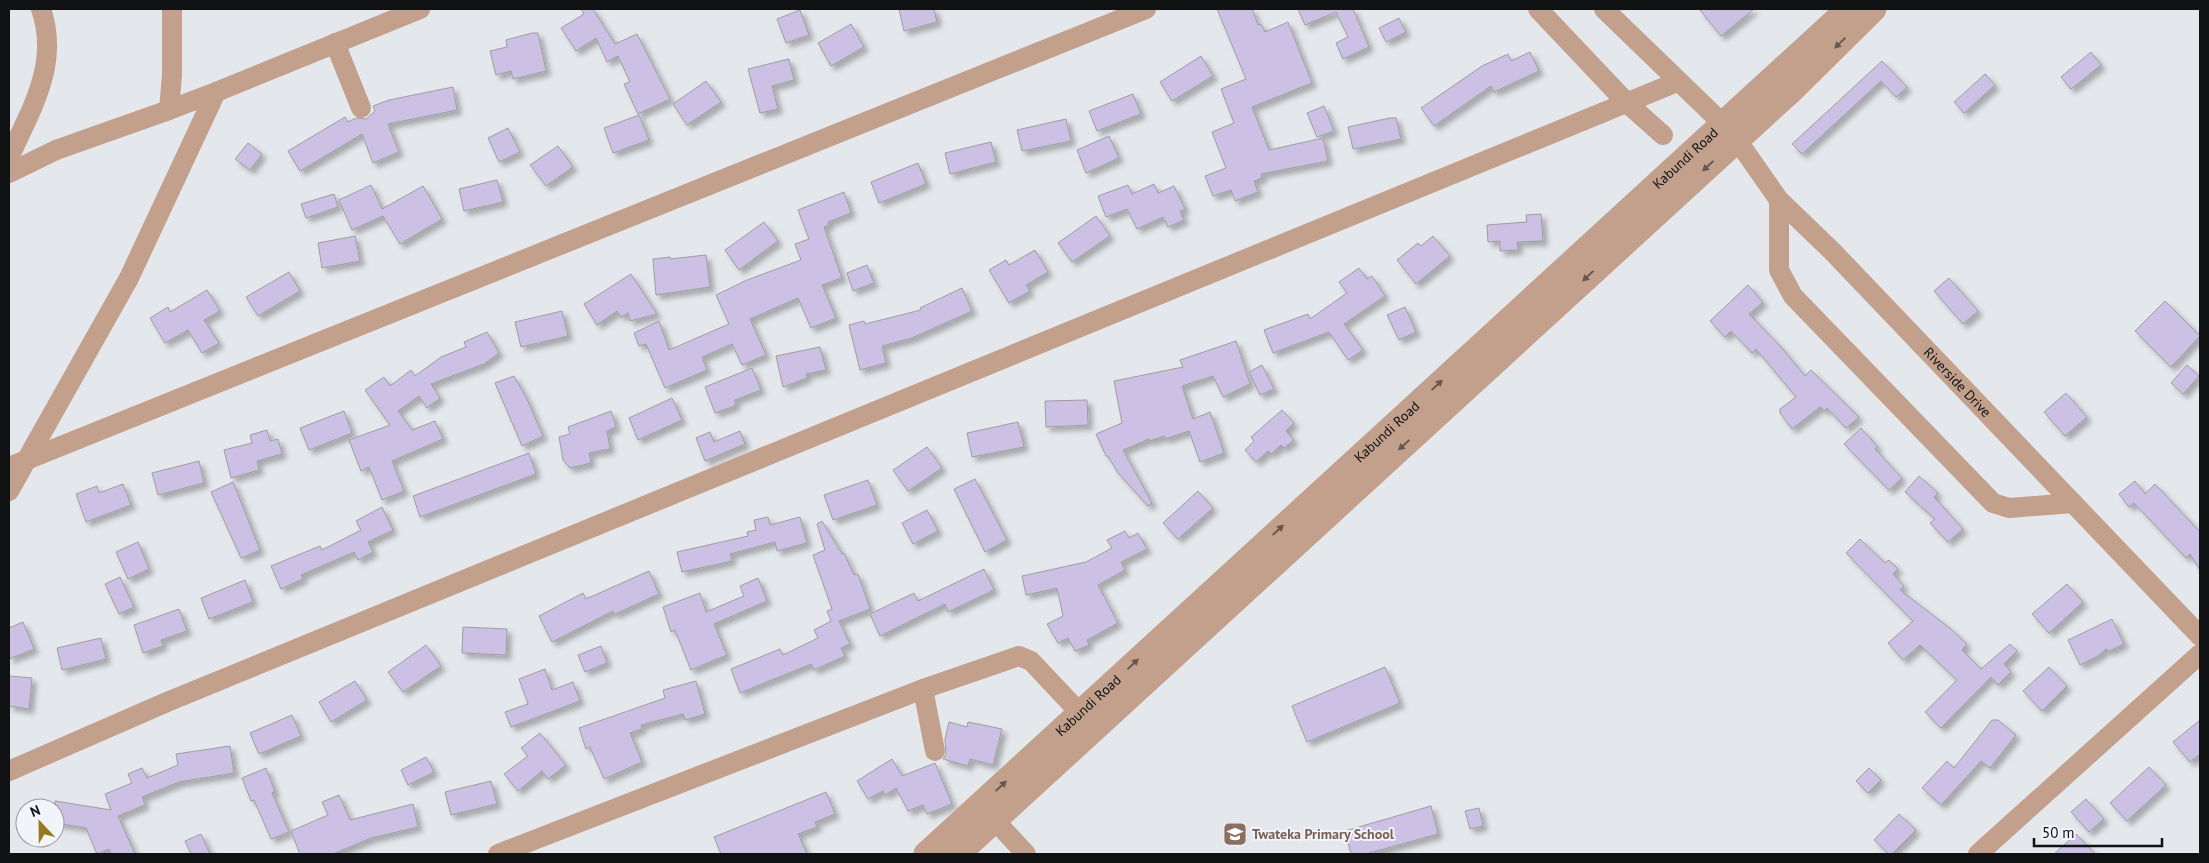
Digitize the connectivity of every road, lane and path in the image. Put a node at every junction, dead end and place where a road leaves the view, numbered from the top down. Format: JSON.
{"nodes":[{"id":1,"x":41,"y":9,"type":"edge"},
{"id":2,"x":172,"y":9,"type":"edge"},
{"id":3,"x":420,"y":9,"type":"edge"},
{"id":4,"x":1146,"y":9,"type":"edge"},
{"id":5,"x":1538,"y":9,"type":"edge"},
{"id":6,"x":1604,"y":9,"type":"edge"},
{"id":7,"x":1848,"y":9,"type":"edge"},
{"id":8,"x":1874,"y":9,"type":"edge"},
{"id":9,"x":335,"y":43,"type":"junction"},
{"id":10,"x":1677,"y":82,"type":"junction"},
{"id":11,"x":216,"y":92,"type":"junction"},
{"id":12,"x":1627,"y":103,"type":"junction"},
{"id":13,"x":361,"y":108,"type":"dead end"},
{"id":14,"x":170,"y":110,"type":"junction"},
{"id":15,"x":1729,"y":131,"type":"junction"},
{"id":16,"x":1662,"y":136,"type":"dead end"},
{"id":17,"x":9,"y":158,"type":"edge"},
{"id":18,"x":9,"y":173,"type":"edge"},
{"id":19,"x":1779,"y":200,"type":"junction"},
{"id":20,"x":28,"y":459,"type":"junction"},
{"id":21,"x":9,"y":467,"type":"edge"},
{"id":22,"x":9,"y":491,"type":"edge"},
{"id":23,"x":2073,"y":503,"type":"junction"},
{"id":24,"x":1265,"y":558,"type":"junction"},
{"id":25,"x":2200,"y":636,"type":"edge"},
{"id":26,"x":2200,"y":654,"type":"edge"},
{"id":27,"x":923,"y":689,"type":"junction"},
{"id":28,"x":1080,"y":713,"type":"junction"},
{"id":29,"x":935,"y":751,"type":"dead end"},
{"id":30,"x":9,"y":771,"type":"edge"},
{"id":31,"x":988,"y":813,"type":"junction"},
{"id":32,"x":498,"y":854,"type":"edge"},
{"id":33,"x":926,"y":854,"type":"edge"},
{"id":34,"x":958,"y":854,"type":"edge"},
{"id":35,"x":1026,"y":854,"type":"edge"},
{"id":36,"x":1978,"y":854,"type":"edge"}],
"edges":[{"from":1,"to":17,"type":"street"},
{"from":2,"to":14,"type":"street"},
{"from":3,"to":9,"type":"street"},
{"from":4,"to":20,"type":"street"},
{"from":5,"to":12,"type":"street"},
{"from":6,"to":10,"type":"street","name":"Riverside Drive"},
{"from":7,"to":15,"type":"street","name":"Kabundi Road"},
{"from":8,"to":15,"type":"street","name":"Kabundi Road","one_way":true},
{"from":9,"to":11,"type":"street"},
{"from":9,"to":13,"type":"street"},
{"from":10,"to":12,"type":"street"},
{"from":10,"to":15,"type":"street","name":"Riverside Drive"},
{"from":11,"to":14,"type":"street"},
{"from":11,"to":20,"type":"street"},
{"from":12,"to":16,"type":"street"},
{"from":12,"to":30,"type":"street"},
{"from":14,"to":18,"type":"street"},
{"from":15,"to":19,"type":"street","name":"Riverside Drive"},
{"from":15,"to":24,"type":"street","name":"Kabundi Road"},
{"from":19,"to":23,"type":"street","name":"Riverside Drive"},
{"from":19,"to":23,"type":"street"},
{"from":20,"to":21,"type":"street"},
{"from":20,"to":22,"type":"street"},
{"from":23,"to":25,"type":"street","name":"Riverside Drive"},
{"from":28,"to":24,"type":"street","name":"Kabundi Road","one_way":true},
{"from":24,"to":31,"type":"street","name":"Kabundi Road"},
{"from":26,"to":36,"type":"street"},
{"from":27,"to":28,"type":"street"},
{"from":27,"to":29,"type":"street"},
{"from":27,"to":32,"type":"street"},
{"from":31,"to":28,"type":"street","name":"Kabundi Road","one_way":true},
{"from":31,"to":33,"type":"street","name":"Kabundi Road"},
{"from":31,"to":34,"type":"street","name":"Kabundi Road"},
{"from":31,"to":35,"type":"street"}]}
